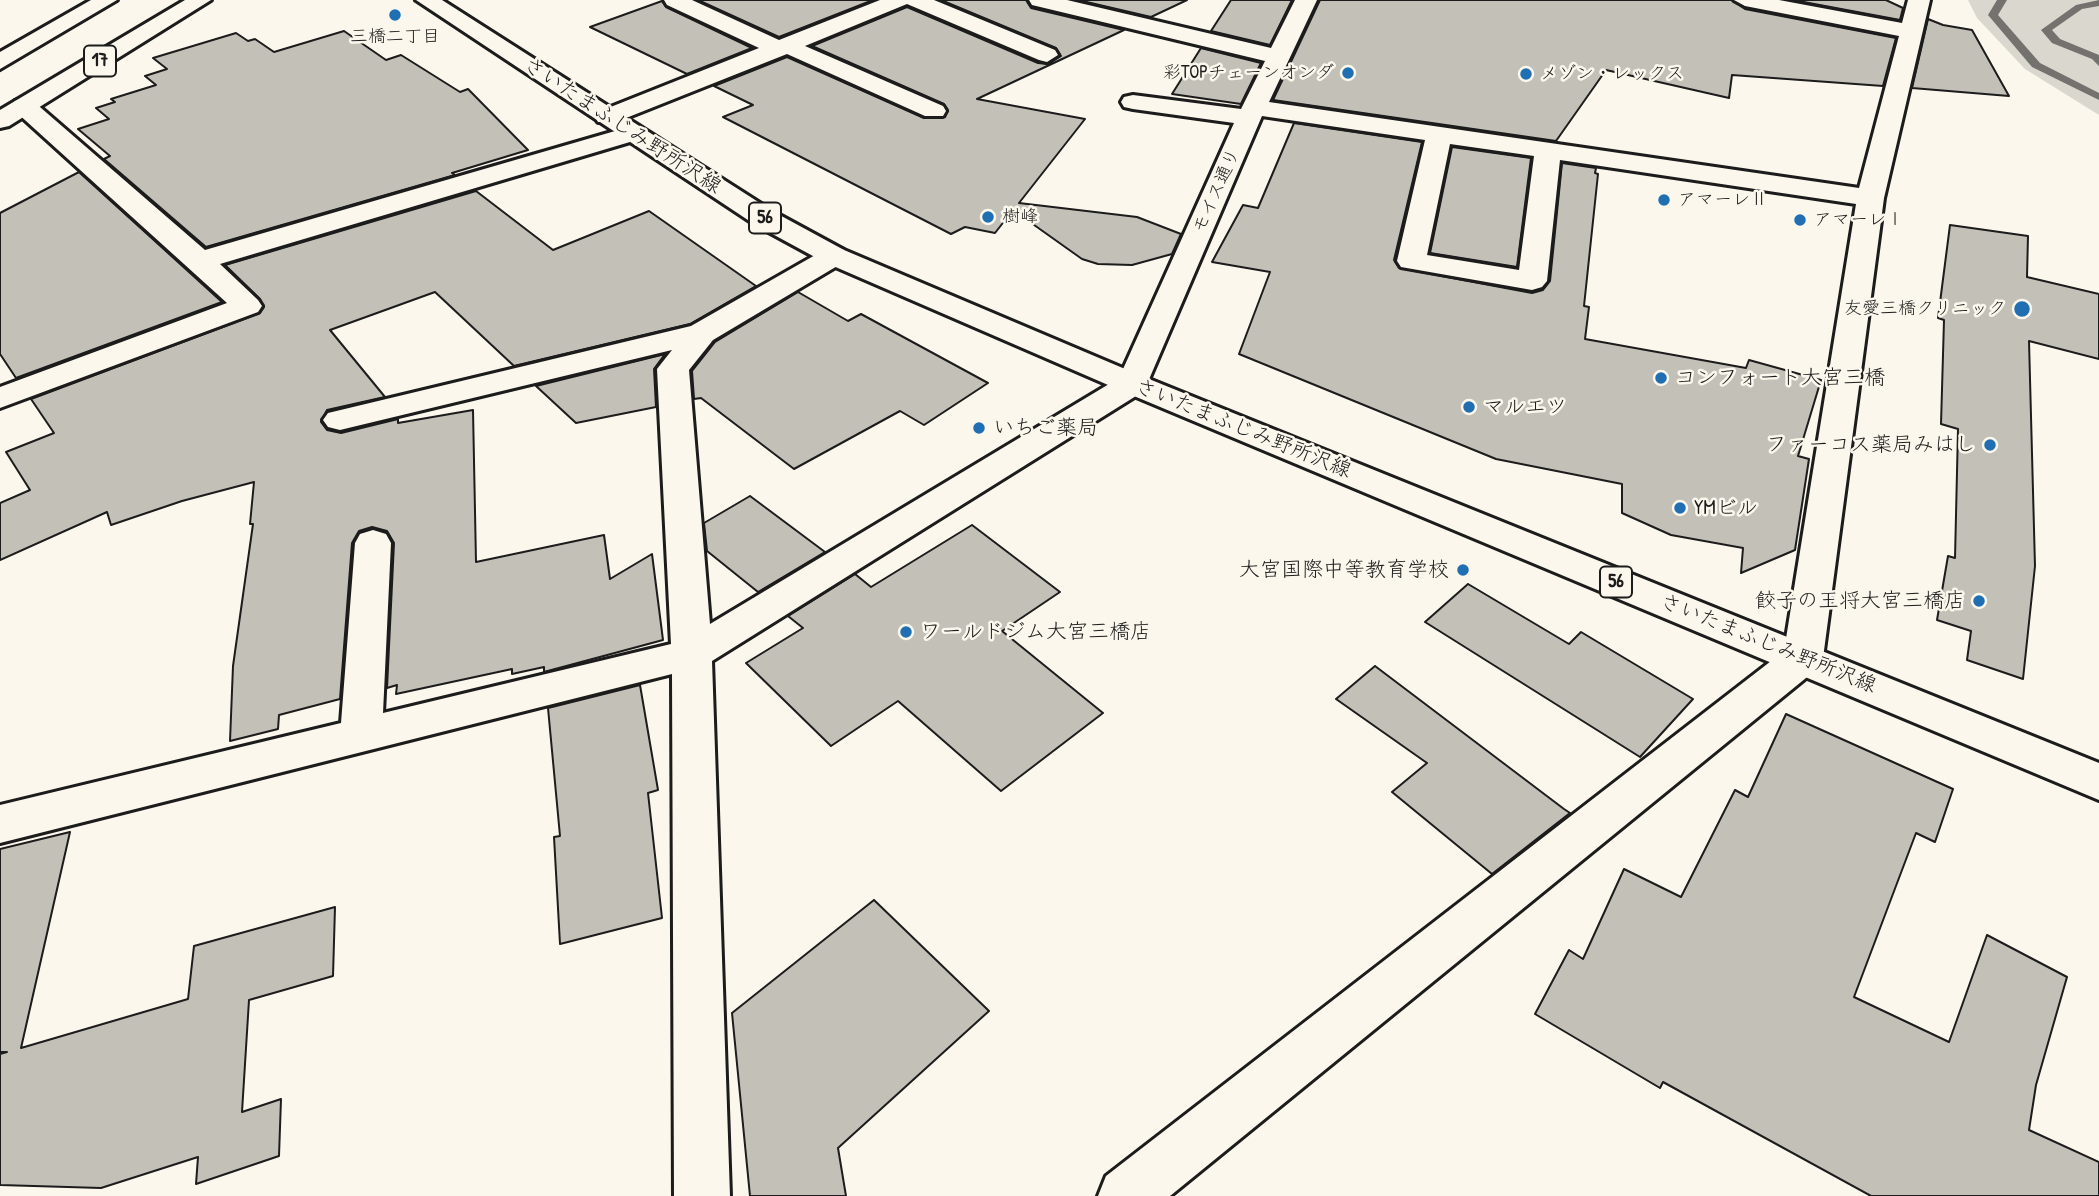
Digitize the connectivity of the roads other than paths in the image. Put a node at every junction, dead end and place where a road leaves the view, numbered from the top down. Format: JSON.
{"nodes":[{"id":1,"x":106,"y":0,"type":"edge"},
{"id":2,"x":200,"y":0,"type":"edge"},
{"id":3,"x":427,"y":0,"type":"edge"},
{"id":4,"x":675,"y":0,"type":"edge"},
{"id":5,"x":899,"y":0,"type":"edge"},
{"id":6,"x":915,"y":0,"type":"edge"},
{"id":7,"x":1040,"y":0,"type":"edge"},
{"id":8,"x":1306,"y":0,"type":"edge"},
{"id":9,"x":1745,"y":0,"type":"edge"},
{"id":10,"x":1919,"y":0,"type":"edge"},
{"id":11,"x":1117,"y":9,"type":"edge"},
{"id":12,"x":1913,"y":32,"type":"junction"},
{"id":13,"x":784,"y":47,"type":"junction"},
{"id":14,"x":1046,"y":55,"type":"dead end"},
{"id":15,"x":1279,"y":57,"type":"junction"},
{"id":16,"x":0,"y":62,"type":"edge"},
{"id":17,"x":1133,"y":102,"type":"dead end"},
{"id":18,"x":24,"y":106,"type":"junction"},
{"id":19,"x":933,"y":111,"type":"dead end"},
{"id":20,"x":1252,"y":113,"type":"junction"},
{"id":21,"x":607,"y":117,"type":"junction"},
{"id":22,"x":0,"y":121,"type":"edge"},
{"id":23,"x":631,"y":134,"type":"junction"},
{"id":24,"x":1438,"y":135,"type":"junction"},
{"id":25,"x":1548,"y":151,"type":"junction"},
{"id":26,"x":1870,"y":198,"type":"junction"},
{"id":27,"x":834,"y":256,"type":"junction"},
{"id":28,"x":200,"y":261,"type":"junction"},
{"id":29,"x":702,"y":333,"type":"junction"},
{"id":30,"x":1133,"y":384,"type":"junction"},
{"id":31,"x":0,"y":398,"type":"edge"},
{"id":32,"x":340,"y":420,"type":"dead end"},
{"id":33,"x":373,"y":543,"type":"dead end"},
{"id":34,"x":692,"y":654,"type":"junction"},
{"id":35,"x":1803,"y":658,"type":"junction"},
{"id":36,"x":361,"y":735,"type":"junction"},
{"id":37,"x":2099,"y":782,"type":"edge"},
{"id":38,"x":0,"y":824,"type":"edge"},
{"id":39,"x":702,"y":1196,"type":"edge"},
{"id":40,"x":1126,"y":1196,"type":"edge"}],
"edges":[{"from":1,"to":16,"type":"main road","number":"17"},
{"from":2,"to":18,"type":"main road","number":"17"},
{"from":3,"to":21,"type":"main road","name":"さいたまふじみ野所沢線","number":"56"},
{"from":4,"to":13,"type":"main road"},
{"from":5,"to":13,"type":"main road"},
{"from":6,"to":14,"type":"main road"},
{"from":7,"to":11,"type":"main road"},
{"from":8,"to":15,"type":"main road","name":"モイス通り"},
{"from":9,"to":12,"type":"main road"},
{"from":10,"to":12,"type":"main road"},
{"from":11,"to":15,"type":"main road"},
{"from":12,"to":26,"type":"main road"},
{"from":13,"to":19,"type":"main road"},
{"from":13,"to":21,"type":"main road"},
{"from":15,"to":20,"type":"main road","name":"モイス通り"},
{"from":17,"to":20,"type":"main road"},
{"from":18,"to":22,"type":"main road","number":"17"},
{"from":18,"to":28,"type":"main road"},
{"from":20,"to":24,"type":"main road"},
{"from":20,"to":30,"type":"main road","name":"モイス通り"},
{"from":21,"to":23,"type":"main road","name":"さいたまふじみ野所沢線","number":"56"},
{"from":23,"to":27,"type":"main road","name":"さいたまふじみ野所沢線","number":"56"},
{"from":23,"to":28,"type":"main road"},
{"from":24,"to":25,"type":"main road"},
{"from":24,"to":25,"type":"main road"},
{"from":25,"to":26,"type":"main road"},
{"from":26,"to":35,"type":"main road"},
{"from":27,"to":29,"type":"main road"},
{"from":27,"to":30,"type":"main road","name":"さいたまふじみ野所沢線","number":"56"},
{"from":28,"to":31,"type":"main road"},
{"from":29,"to":32,"type":"main road"},
{"from":29,"to":34,"type":"main road"},
{"from":30,"to":34,"type":"main road"},
{"from":30,"to":35,"type":"main road","name":"さいたまふじみ野所沢線","number":"56"},
{"from":33,"to":36,"type":"main road"},
{"from":34,"to":36,"type":"main road"},
{"from":34,"to":39,"type":"main road"},
{"from":35,"to":37,"type":"main road","name":"さいたまふじみ野所沢線","number":"56"},
{"from":35,"to":40,"type":"main road"},
{"from":36,"to":38,"type":"main road"}]}
